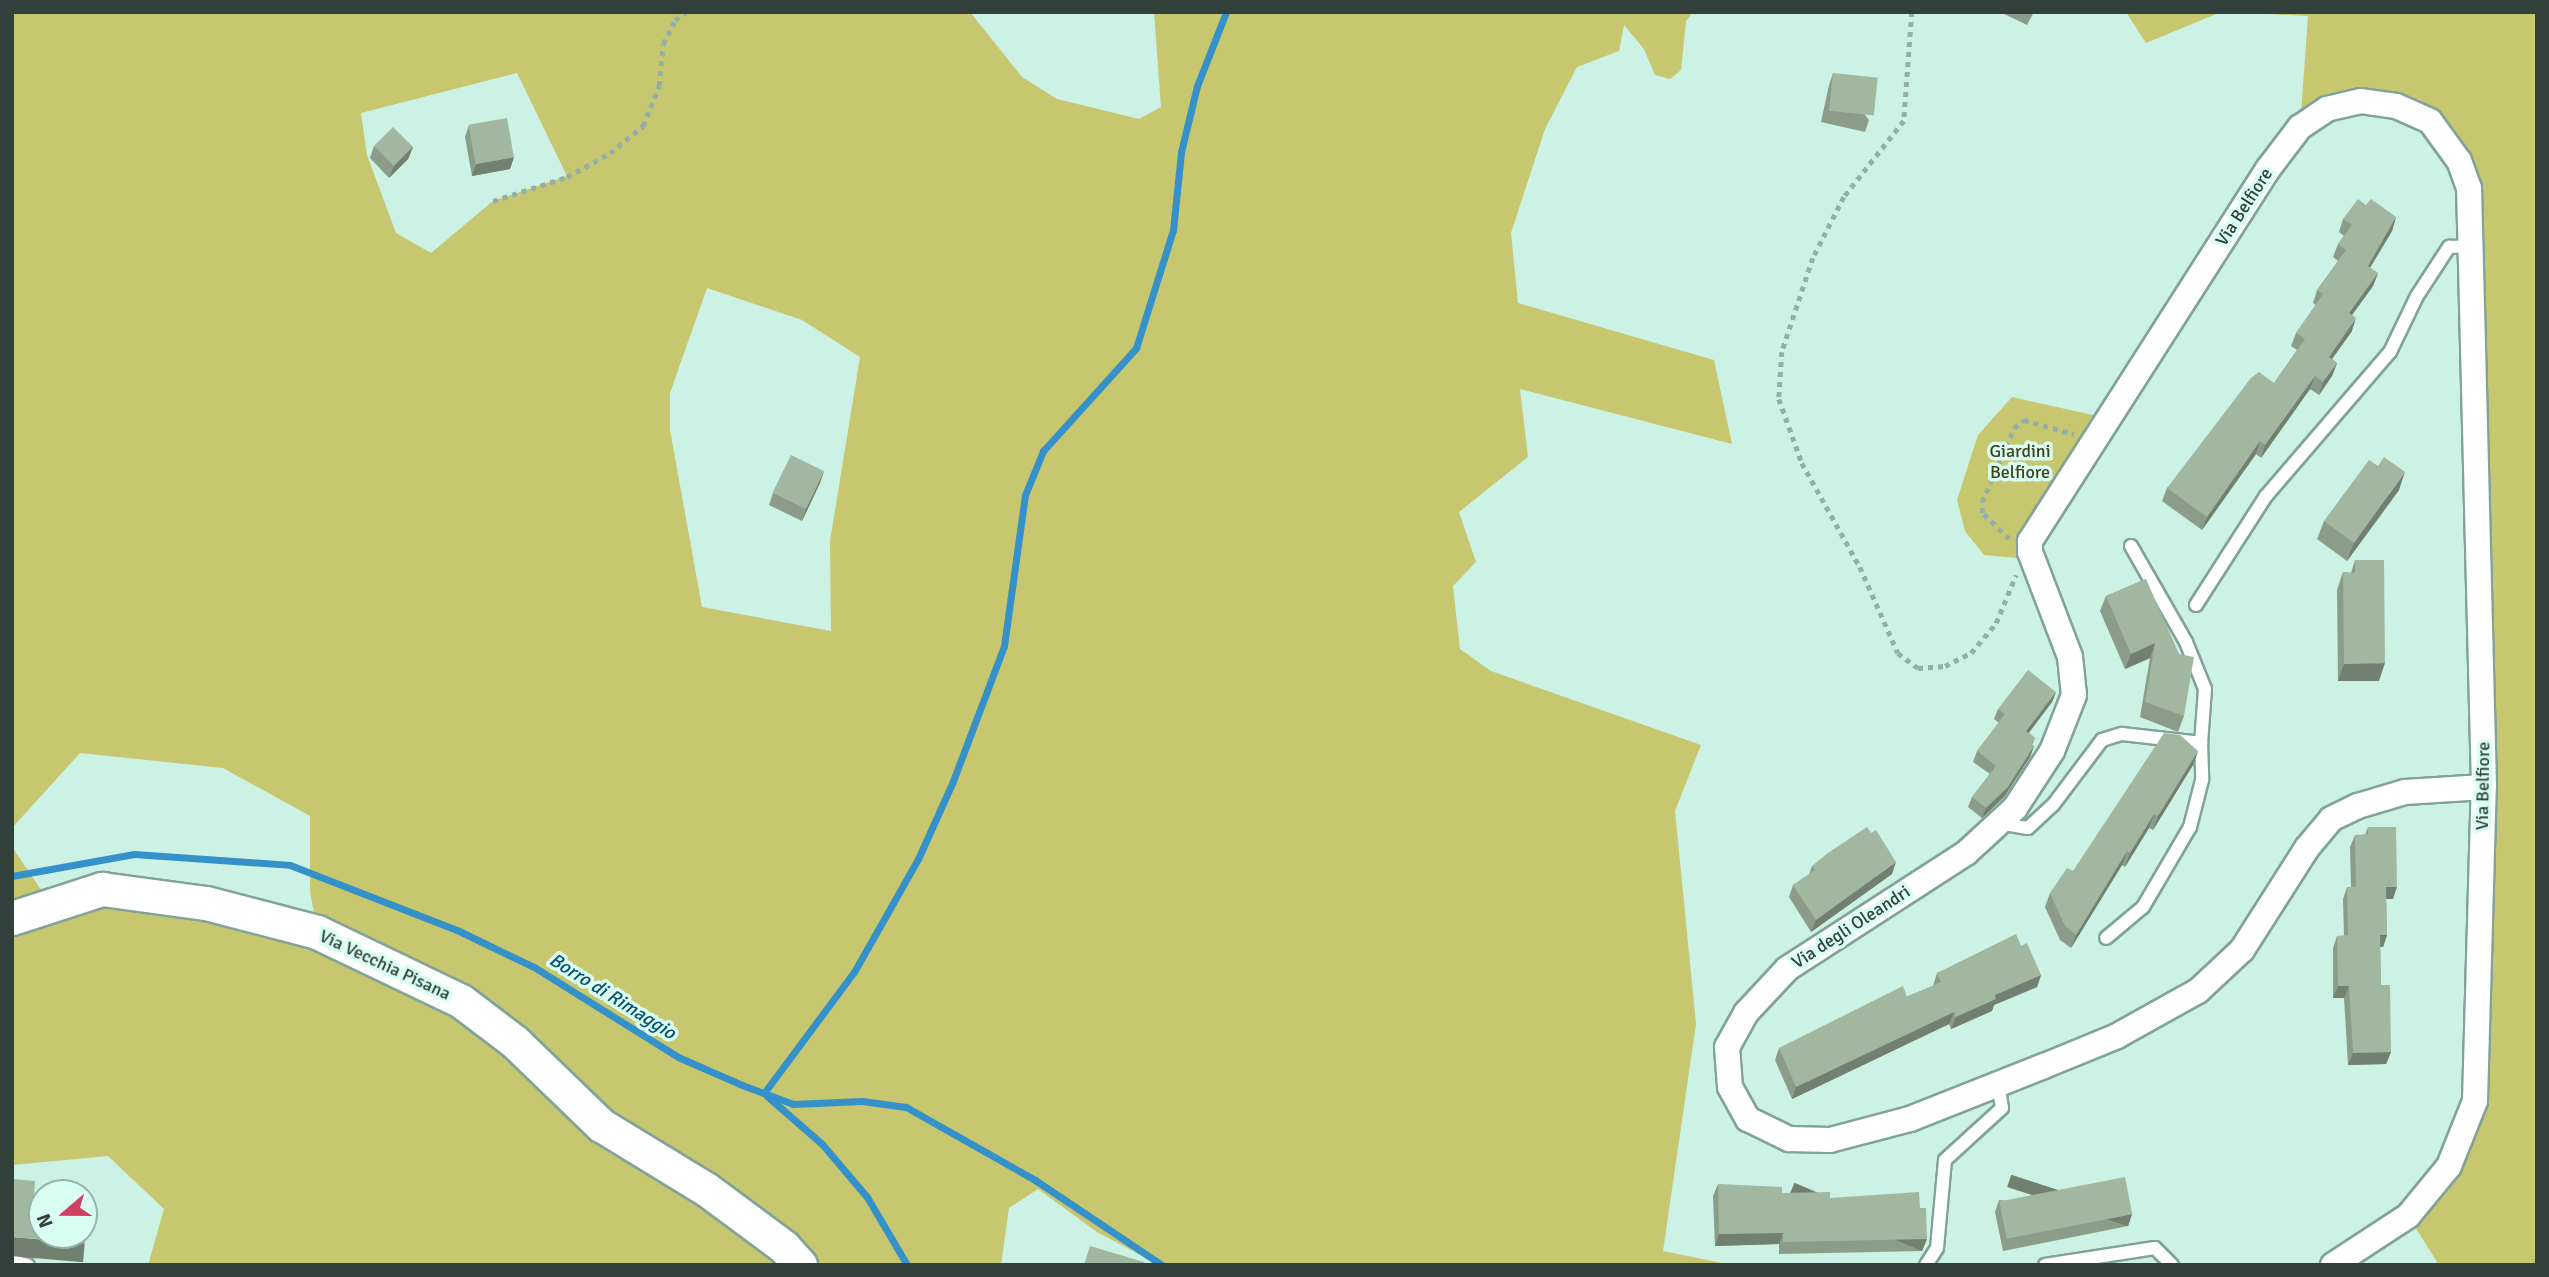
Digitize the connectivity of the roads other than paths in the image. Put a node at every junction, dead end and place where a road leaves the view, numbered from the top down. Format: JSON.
{"nodes":[{"id":1,"x":2472,"y":246,"type":"junction"},
{"id":2,"x":2131,"y":546,"type":"dead end"},
{"id":3,"x":2029,"y":552,"type":"joint"},
{"id":4,"x":2196,"y":605,"type":"dead end"},
{"id":5,"x":2201,"y":743,"type":"junction"},
{"id":6,"x":2484,"y":788,"type":"junction"},
{"id":7,"x":1998,"y":823,"type":"junction"},
{"id":8,"x":12,"y":918,"type":"edge"},
{"id":9,"x":2106,"y":938,"type":"dead end"},
{"id":10,"x":1998,"y":1084,"type":"junction"},
{"id":11,"x":12,"y":1261,"type":"edge"},
{"id":12,"x":28,"y":1265,"type":"edge"},
{"id":13,"x":800,"y":1265,"type":"edge"},
{"id":14,"x":1926,"y":1265,"type":"edge"},
{"id":15,"x":2045,"y":1265,"type":"edge"},
{"id":16,"x":2172,"y":1265,"type":"edge"},
{"id":17,"x":2333,"y":1265,"type":"edge"}],
"edges":[{"from":1,"to":3,"type":"street","name":"Via Belfiore"},
{"from":1,"to":4,"type":"lane"},
{"from":1,"to":6,"type":"street","name":"Via Belfiore"},
{"from":2,"to":5,"type":"lane"},
{"from":3,"to":7,"type":"street","name":"Via degli Oleandri"},
{"from":5,"to":7,"type":"lane"},
{"from":5,"to":9,"type":"lane"},
{"from":6,"to":10,"type":"street","name":"Via degli Oleandri"},
{"from":6,"to":17,"type":"street","name":"Via Belfiore"},
{"from":7,"to":10,"type":"street","name":"Via degli Oleandri"},
{"from":8,"to":13,"type":"main road","name":"Via Vecchia Pisana"},
{"from":10,"to":14,"type":"lane"},
{"from":11,"to":12,"type":"lane"},
{"from":15,"to":16,"type":"lane"}]}
